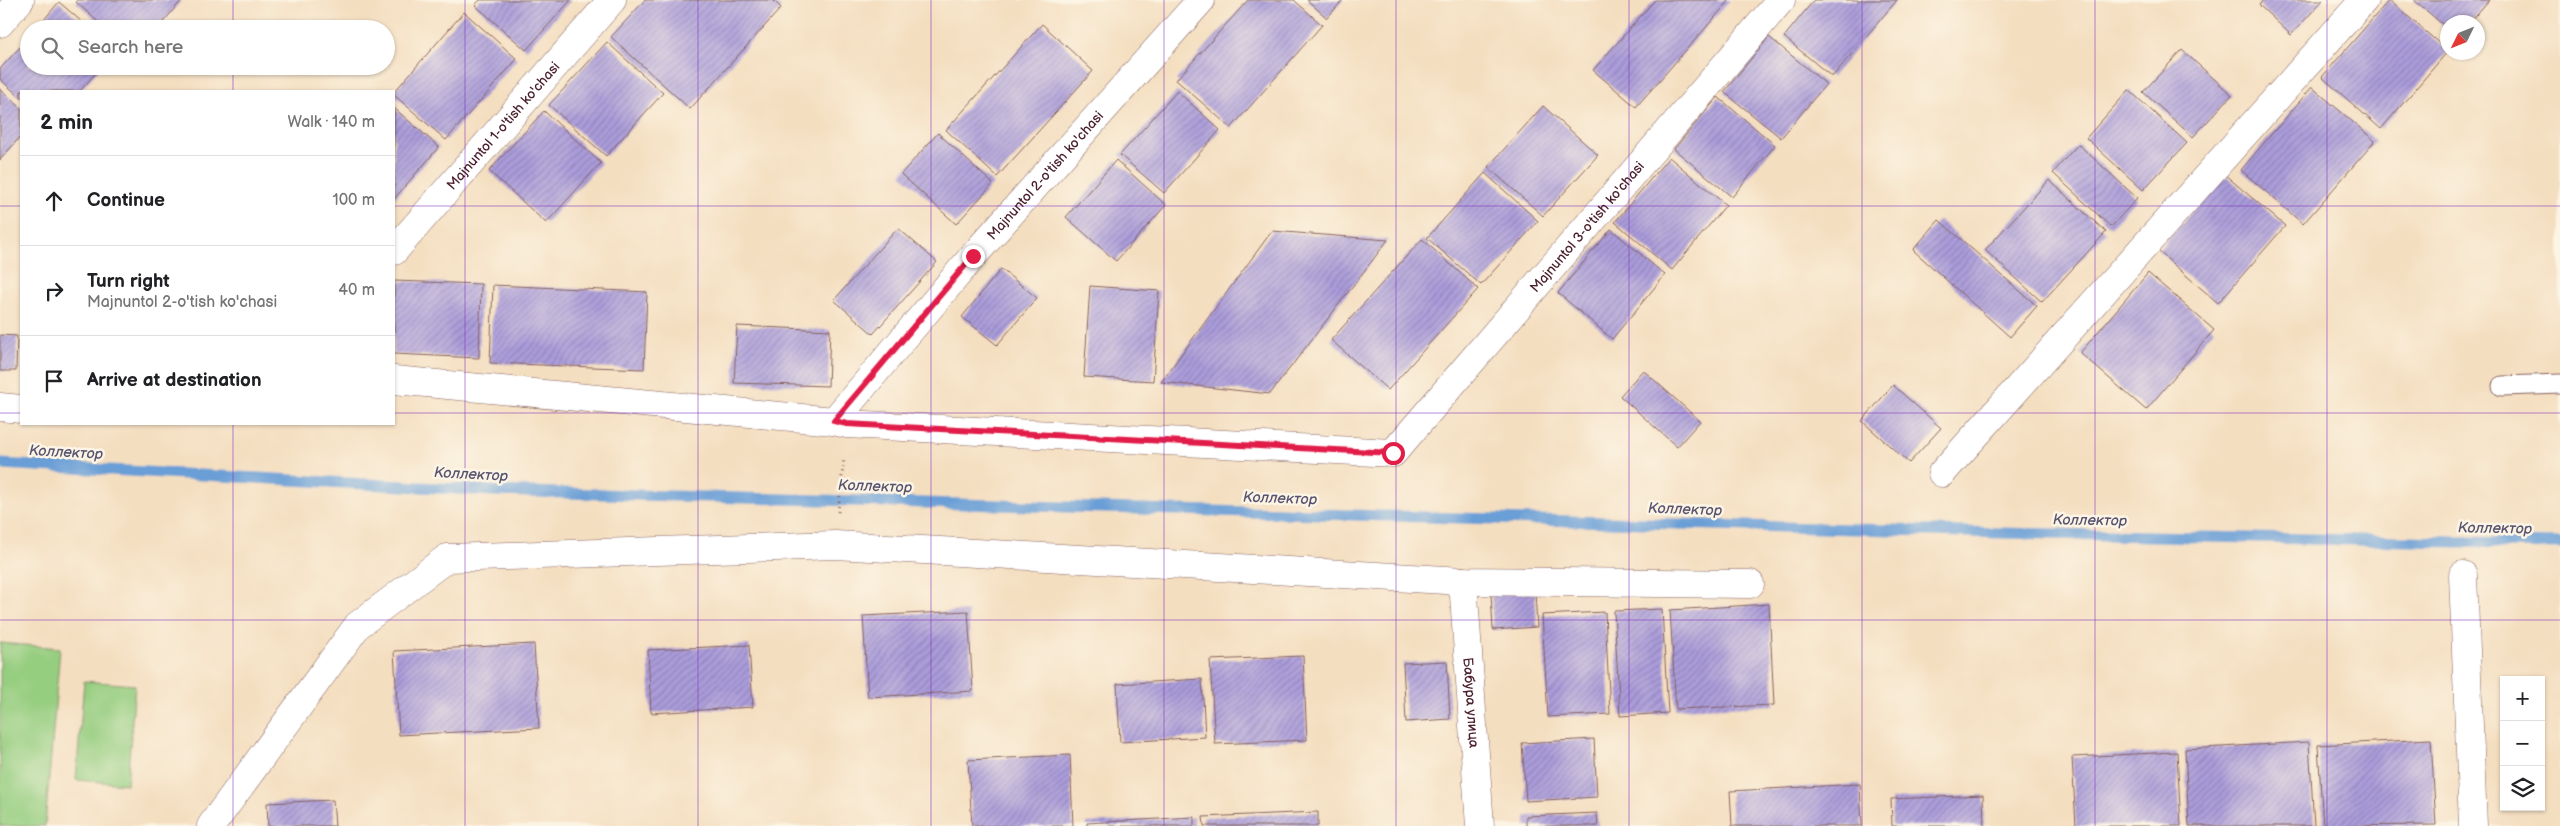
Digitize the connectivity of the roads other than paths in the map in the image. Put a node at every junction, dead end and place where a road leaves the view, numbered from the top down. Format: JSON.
{"nodes":[{"id":1,"x":20,"y":0,"type":"edge"},
{"id":2,"x":612,"y":0,"type":"edge"},
{"id":3,"x":1200,"y":0,"type":"edge"},
{"id":4,"x":1780,"y":0,"type":"edge"},
{"id":5,"x":2364,"y":0,"type":"edge"},
{"id":6,"x":0,"y":23,"type":"edge"},
{"id":7,"x":395,"y":250,"type":"edge"},
{"id":8,"x":395,"y":380,"type":"edge"},
{"id":9,"x":2560,"y":384,"type":"edge"},
{"id":10,"x":2502,"y":386,"type":"dead end"},
{"id":11,"x":0,"y":407,"type":"edge"},
{"id":12,"x":20,"y":409,"type":"edge"},
{"id":13,"x":841,"y":423,"type":"junction"},
{"id":14,"x":1942,"y":473,"type":"dead end"},
{"id":15,"x":2463,"y":575,"type":"dead end"},
{"id":16,"x":1463,"y":581,"type":"junction"},
{"id":17,"x":1750,"y":584,"type":"dead end"},
{"id":18,"x":211,"y":826,"type":"edge"},
{"id":19,"x":1480,"y":826,"type":"edge"},
{"id":20,"x":2473,"y":826,"type":"edge"}],
"edges":[{"from":1,"to":6,"type":"street"},
{"from":2,"to":7,"type":"street","name":"Majnuntol 1-o'tish ko'chasi"},
{"from":3,"to":13,"type":"street","name":"Majnuntol 2-o'tish ko'chasi"},
{"from":4,"to":13,"type":"street","name":"Majnuntol 3-o'tish ko'chasi"},
{"from":5,"to":14,"type":"street"},
{"from":8,"to":13,"type":"street"},
{"from":9,"to":10,"type":"lane"},
{"from":11,"to":12,"type":"street"},
{"from":15,"to":20,"type":"street"},
{"from":16,"to":17,"type":"street"},
{"from":16,"to":18,"type":"street"},
{"from":16,"to":19,"type":"street","name":"Бабура улица"}]}
